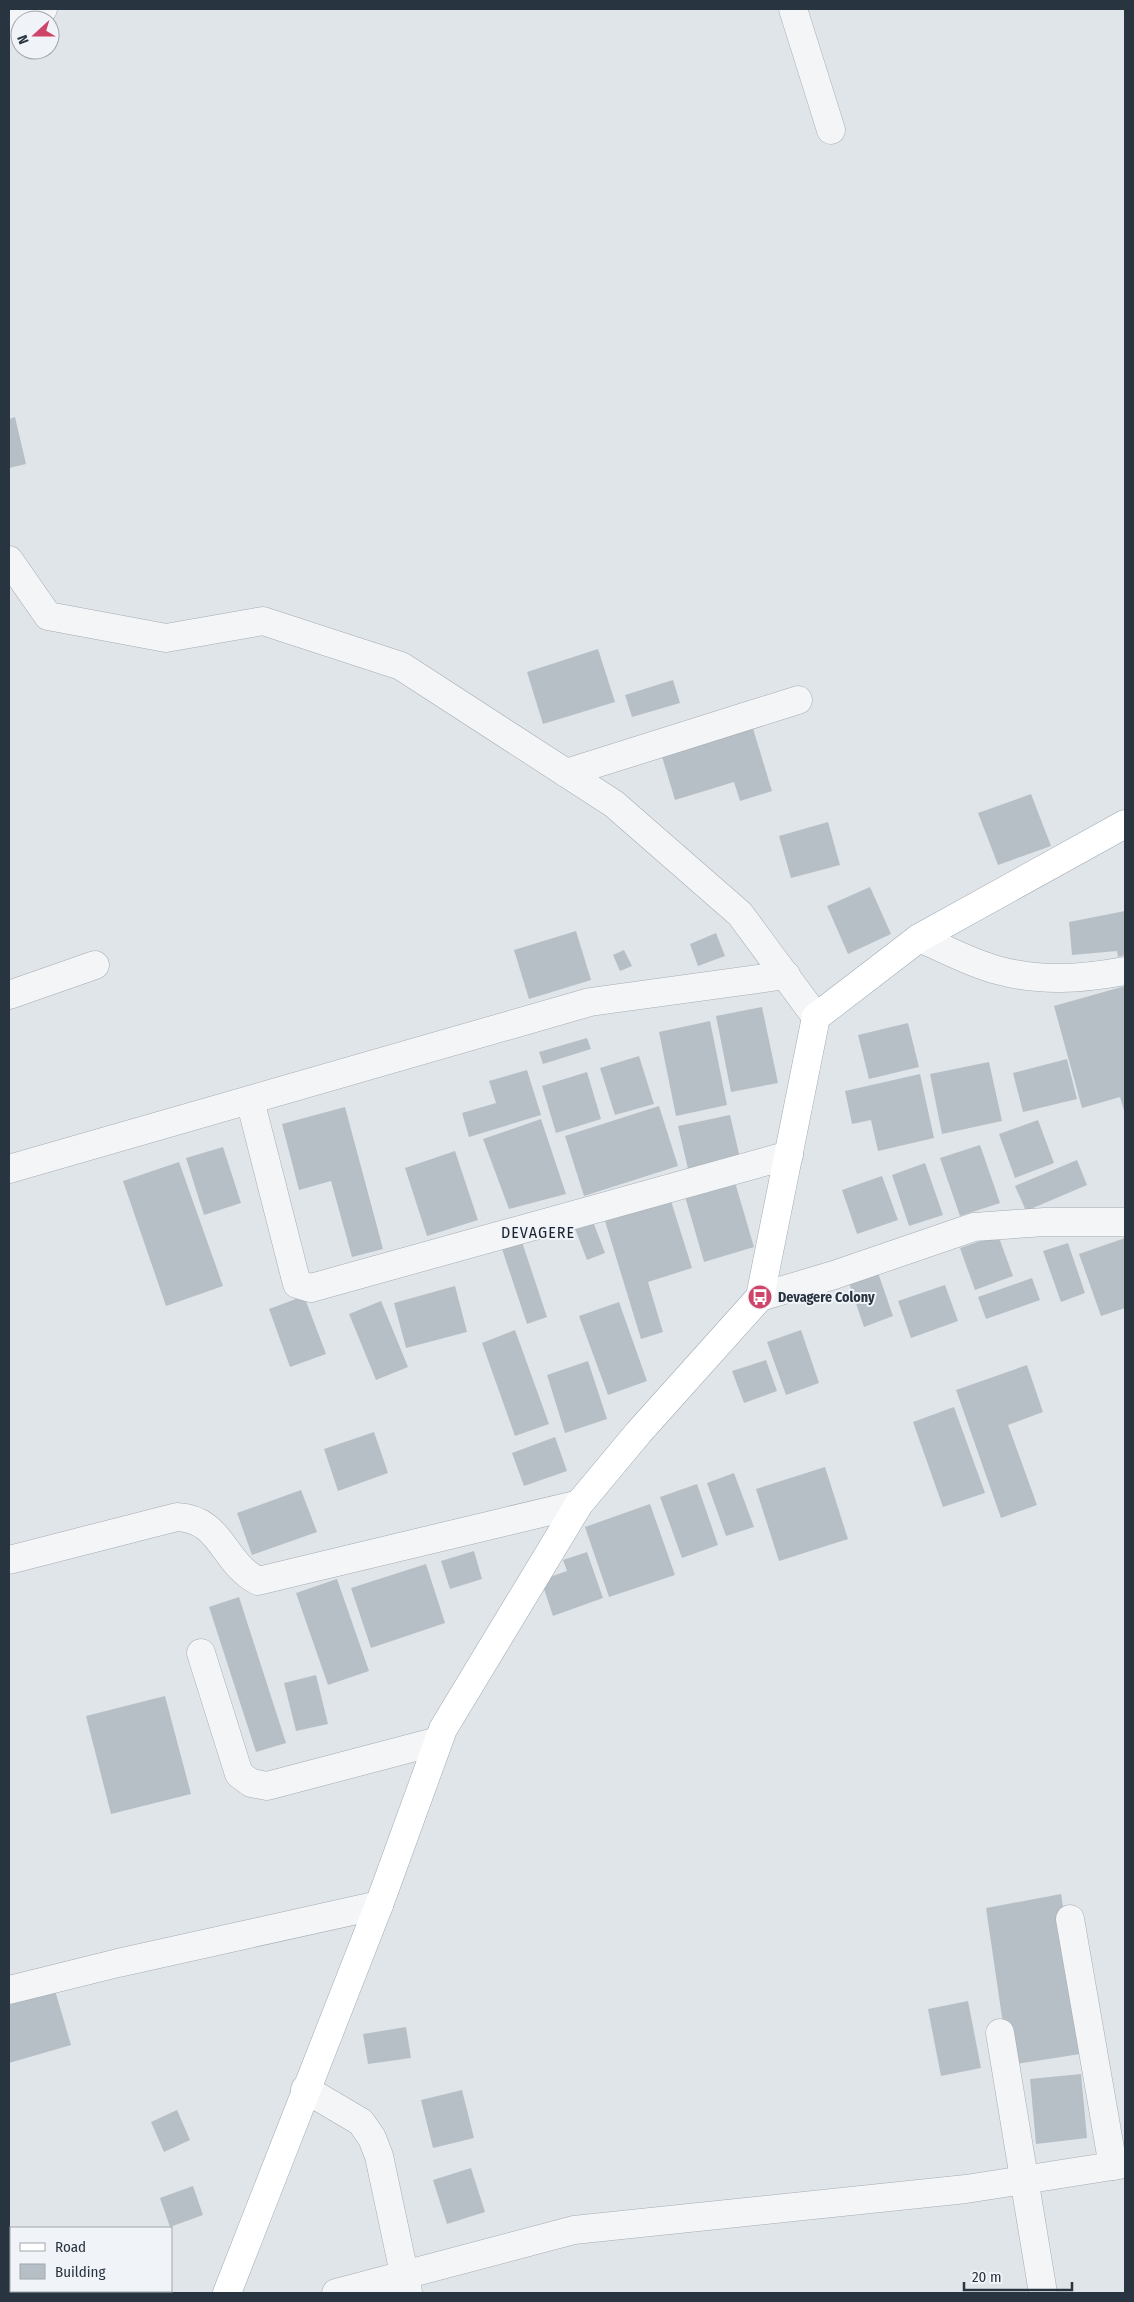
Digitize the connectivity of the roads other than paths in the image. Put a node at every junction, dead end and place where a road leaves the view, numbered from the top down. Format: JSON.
{"nodes":[{"id":1,"x":43,"y":9,"type":"edge"},
{"id":2,"x":793,"y":9,"type":"edge"},
{"id":3,"x":9,"y":22,"type":"edge"},
{"id":4,"x":831,"y":130,"type":"dead end"},
{"id":5,"x":9,"y":560,"type":"edge"},
{"id":6,"x":798,"y":700,"type":"dead end"},
{"id":7,"x":566,"y":773,"type":"junction"},
{"id":8,"x":1125,"y":824,"type":"edge"},
{"id":9,"x":919,"y":938,"type":"junction"},
{"id":10,"x":95,"y":965,"type":"dead end"},
{"id":11,"x":1125,"y":971,"type":"edge"},
{"id":12,"x":786,"y":976,"type":"junction"},
{"id":13,"x":9,"y":995,"type":"edge"},
{"id":14,"x":816,"y":1017,"type":"junction"},
{"id":15,"x":250,"y":1100,"type":"junction"},
{"id":16,"x":789,"y":1155,"type":"junction"},
{"id":17,"x":9,"y":1169,"type":"edge"},
{"id":18,"x":1125,"y":1222,"type":"edge"},
{"id":19,"x":760,"y":1297,"type":"junction"},
{"id":20,"x":579,"y":1504,"type":"junction"},
{"id":21,"x":9,"y":1560,"type":"edge"},
{"id":22,"x":201,"y":1653,"type":"dead end"},
{"id":23,"x":438,"y":1741,"type":"junction"},
{"id":24,"x":378,"y":1906,"type":"junction"},
{"id":25,"x":1070,"y":1919,"type":"dead end"},
{"id":26,"x":9,"y":1990,"type":"edge"},
{"id":27,"x":1000,"y":2033,"type":"dead end"},
{"id":28,"x":305,"y":2089,"type":"junction"},
{"id":29,"x":1119,"y":2165,"type":"edge"},
{"id":30,"x":1023,"y":2180,"type":"junction"},
{"id":31,"x":406,"y":2284,"type":"edge"},
{"id":32,"x":227,"y":2293,"type":"edge"},
{"id":33,"x":336,"y":2293,"type":"edge"},
{"id":34,"x":1043,"y":2293,"type":"edge"}],
"edges":[{"from":1,"to":3,"type":"street"},
{"from":2,"to":4,"type":"street"},
{"from":5,"to":7,"type":"street"},
{"from":6,"to":7,"type":"street"},
{"from":7,"to":12,"type":"street"},
{"from":8,"to":9,"type":"main road"},
{"from":9,"to":11,"type":"street"},
{"from":9,"to":14,"type":"main road"},
{"from":10,"to":13,"type":"street"},
{"from":12,"to":14,"type":"street"},
{"from":12,"to":15,"type":"street"},
{"from":14,"to":16,"type":"main road"},
{"from":15,"to":16,"type":"street"},
{"from":15,"to":17,"type":"street"},
{"from":16,"to":19,"type":"main road"},
{"from":18,"to":19,"type":"street"},
{"from":19,"to":20,"type":"main road"},
{"from":20,"to":21,"type":"street"},
{"from":20,"to":23,"type":"main road"},
{"from":22,"to":23,"type":"street"},
{"from":23,"to":24,"type":"main road"},
{"from":24,"to":26,"type":"street"},
{"from":24,"to":28,"type":"main road"},
{"from":25,"to":29,"type":"street"},
{"from":27,"to":30,"type":"street"},
{"from":28,"to":31,"type":"street"},
{"from":28,"to":32,"type":"main road"},
{"from":29,"to":30,"type":"street"},
{"from":30,"to":31,"type":"street"},
{"from":30,"to":34,"type":"street"},
{"from":31,"to":33,"type":"street"}]}
